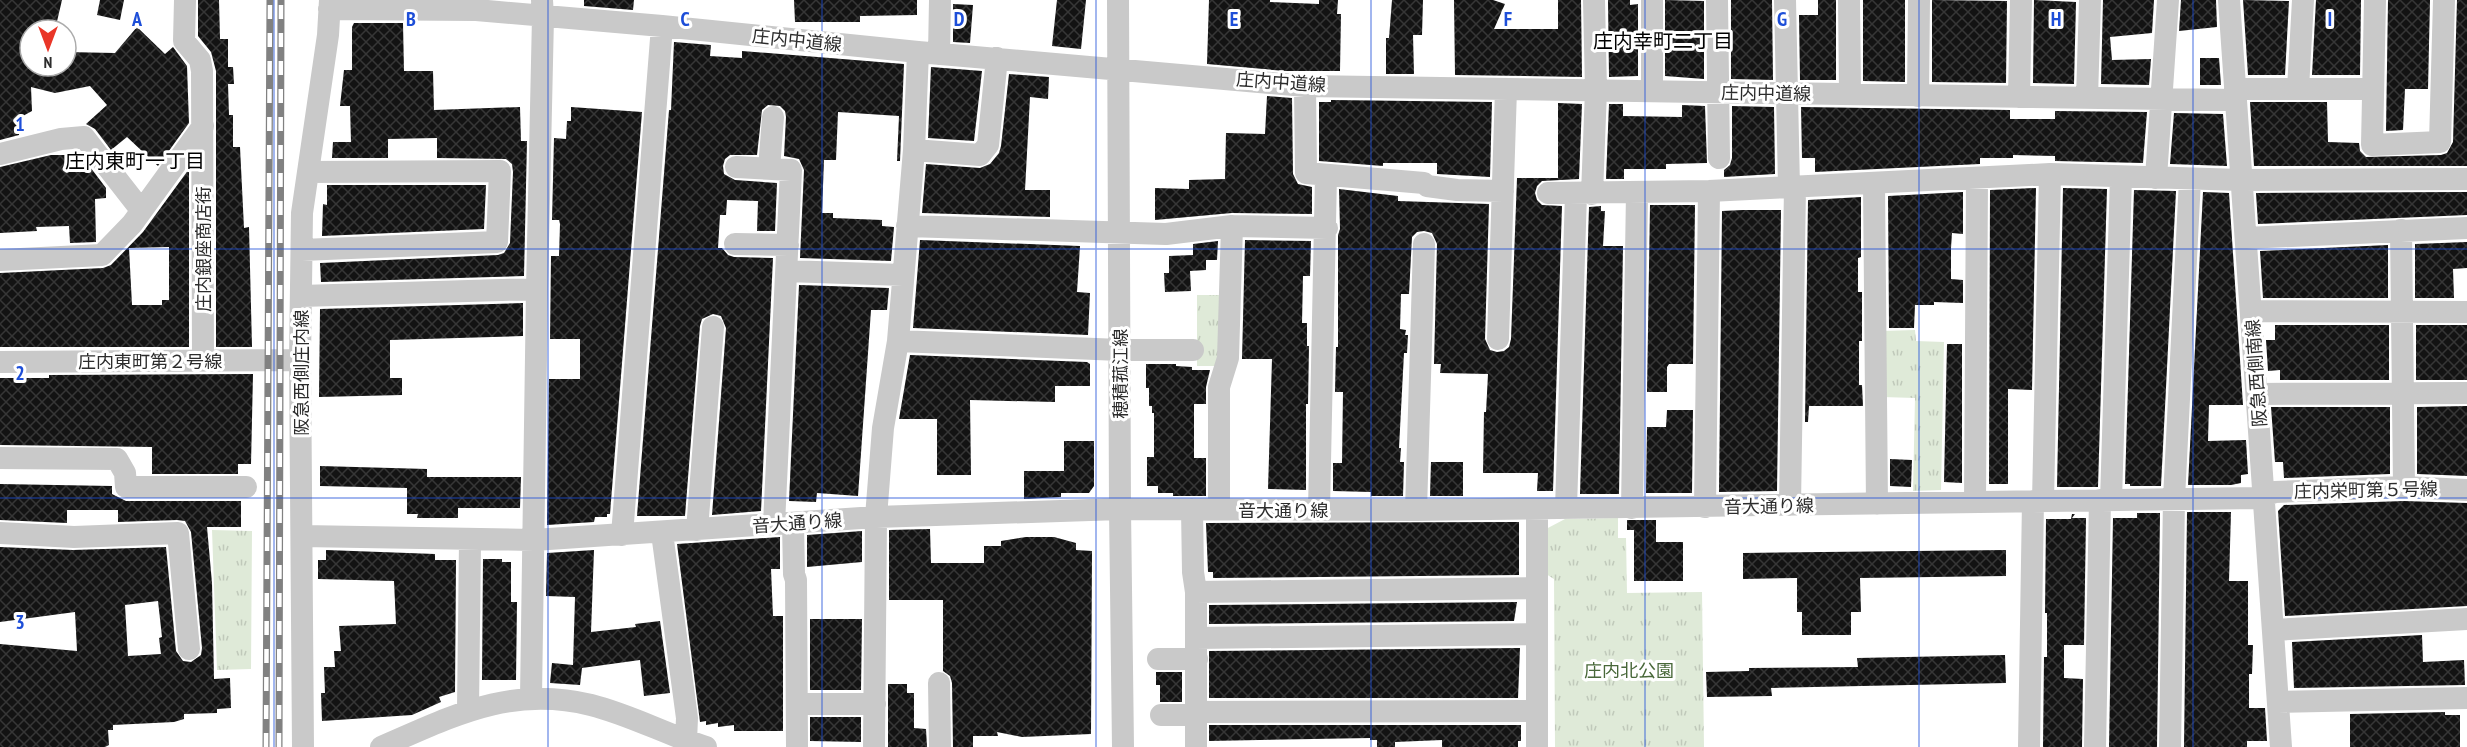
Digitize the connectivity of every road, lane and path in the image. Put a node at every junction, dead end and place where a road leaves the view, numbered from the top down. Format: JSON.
{"nodes":[{"id":1,"x":184,"y":0,"type":"edge"},
{"id":2,"x":940,"y":0,"type":"edge"},
{"id":3,"x":1118,"y":0,"type":"edge"},
{"id":4,"x":1594,"y":0,"type":"edge"},
{"id":5,"x":1652,"y":0,"type":"edge"},
{"id":6,"x":1716,"y":0,"type":"edge"},
{"id":7,"x":1785,"y":0,"type":"edge"},
{"id":8,"x":1849,"y":0,"type":"edge"},
{"id":9,"x":1919,"y":0,"type":"edge"},
{"id":10,"x":2021,"y":0,"type":"edge"},
{"id":11,"x":2090,"y":0,"type":"edge"},
{"id":12,"x":2168,"y":0,"type":"edge"},
{"id":13,"x":2229,"y":0,"type":"edge"},
{"id":14,"x":2302,"y":0,"type":"edge"},
{"id":15,"x":2375,"y":0,"type":"edge"},
{"id":16,"x":2444,"y":0,"type":"edge"},
{"id":17,"x":329,"y":4,"type":"edge"},
{"id":18,"x":543,"y":8,"type":"edge"},
{"id":19,"x":662,"y":26,"type":"junction"},
{"id":20,"x":928,"y":53,"type":"junction"},
{"id":21,"x":997,"y":58,"type":"junction"},
{"id":22,"x":1118,"y":68,"type":"junction"},
{"id":23,"x":1305,"y":86,"type":"junction"},
{"id":24,"x":1506,"y":89,"type":"junction"},
{"id":25,"x":2298,"y":89,"type":"junction"},
{"id":26,"x":2373,"y":89,"type":"junction"},
{"id":27,"x":1596,"y":90,"type":"junction"},
{"id":28,"x":1652,"y":91,"type":"junction"},
{"id":29,"x":1718,"y":92,"type":"junction"},
{"id":30,"x":1787,"y":93,"type":"junction"},
{"id":31,"x":1850,"y":94,"type":"junction"},
{"id":32,"x":2235,"y":95,"type":"junction"},
{"id":33,"x":1918,"y":96,"type":"junction"},
{"id":34,"x":2019,"y":97,"type":"junction"},
{"id":35,"x":2087,"y":98,"type":"junction"},
{"id":36,"x":2160,"y":99,"type":"junction"},
{"id":37,"x":773,"y":117,"type":"dead end"},
{"id":38,"x":203,"y":126,"type":"junction"},
{"id":39,"x":2440,"y":142,"type":"junction"},
{"id":40,"x":914,"y":150,"type":"junction"},
{"id":41,"x":0,"y":154,"type":"edge"},
{"id":42,"x":1719,"y":158,"type":"dead end"},
{"id":43,"x":736,"y":167,"type":"dead end"},
{"id":44,"x":769,"y":169,"type":"junction"},
{"id":45,"x":308,"y":172,"type":"junction"},
{"id":46,"x":2050,"y":174,"type":"junction"},
{"id":47,"x":1326,"y":175,"type":"junction"},
{"id":48,"x":2121,"y":177,"type":"junction"},
{"id":49,"x":1977,"y":178,"type":"junction"},
{"id":50,"x":2156,"y":178,"type":"junction"},
{"id":51,"x":2190,"y":179,"type":"junction"},
{"id":52,"x":2467,"y":179,"type":"edge"},
{"id":53,"x":2241,"y":180,"type":"junction"},
{"id":54,"x":2442,"y":180,"type":"junction"},
{"id":55,"x":1874,"y":183,"type":"junction"},
{"id":56,"x":1792,"y":187,"type":"junction"},
{"id":57,"x":1503,"y":191,"type":"junction"},
{"id":58,"x":1709,"y":191,"type":"junction"},
{"id":59,"x":1637,"y":192,"type":"junction"},
{"id":60,"x":1548,"y":193,"type":"dead end"},
{"id":61,"x":1584,"y":194,"type":"junction"},
{"id":62,"x":141,"y":210,"type":"junction"},
{"id":63,"x":907,"y":226,"type":"junction"},
{"id":64,"x":1232,"y":226,"type":"junction"},
{"id":65,"x":1326,"y":228,"type":"junction"},
{"id":66,"x":2467,"y":228,"type":"edge"},
{"id":67,"x":2401,"y":231,"type":"junction"},
{"id":68,"x":1120,"y":233,"type":"junction"},
{"id":69,"x":2246,"y":238,"type":"junction"},
{"id":70,"x":735,"y":244,"type":"dead end"},
{"id":71,"x":1424,"y":244,"type":"dead end"},
{"id":72,"x":788,"y":245,"type":"junction"},
{"id":73,"x":302,"y":250,"type":"junction"},
{"id":74,"x":0,"y":260,"type":"edge"},
{"id":75,"x":787,"y":271,"type":"junction"},
{"id":76,"x":903,"y":275,"type":"junction"},
{"id":77,"x":537,"y":289,"type":"junction"},
{"id":78,"x":301,"y":296,"type":"junction"},
{"id":79,"x":2251,"y":311,"type":"junction"},
{"id":80,"x":2400,"y":312,"type":"junction"},
{"id":81,"x":2467,"y":312,"type":"edge"},
{"id":82,"x":713,"y":327,"type":"dead end"},
{"id":83,"x":1498,"y":339,"type":"dead end"},
{"id":84,"x":898,"y":340,"type":"junction"},
{"id":85,"x":1120,"y":350,"type":"junction"},
{"id":86,"x":1193,"y":350,"type":"dead end"},
{"id":87,"x":203,"y":360,"type":"junction"},
{"id":88,"x":300,"y":360,"type":"junction"},
{"id":89,"x":0,"y":362,"type":"edge"},
{"id":90,"x":2402,"y":392,"type":"junction"},
{"id":91,"x":2467,"y":393,"type":"edge"},
{"id":92,"x":2257,"y":394,"type":"junction"},
{"id":93,"x":0,"y":458,"type":"edge"},
{"id":94,"x":247,"y":485,"type":"dead end"},
{"id":95,"x":2404,"y":487,"type":"junction"},
{"id":96,"x":2467,"y":490,"type":"edge"},
{"id":97,"x":2265,"y":495,"type":"junction"},
{"id":98,"x":2174,"y":499,"type":"junction"},
{"id":99,"x":2106,"y":500,"type":"junction"},
{"id":100,"x":2038,"y":501,"type":"junction"},
{"id":101,"x":1975,"y":502,"type":"junction"},
{"id":102,"x":1877,"y":504,"type":"junction"},
{"id":103,"x":1790,"y":505,"type":"junction"},
{"id":104,"x":1705,"y":507,"type":"junction"},
{"id":105,"x":1566,"y":508,"type":"junction"},
{"id":106,"x":1632,"y":508,"type":"junction"},
{"id":107,"x":1120,"y":509,"type":"junction"},
{"id":108,"x":1192,"y":509,"type":"junction"},
{"id":109,"x":1219,"y":509,"type":"junction"},
{"id":110,"x":1537,"y":509,"type":"junction"},
{"id":111,"x":1319,"y":510,"type":"junction"},
{"id":112,"x":1416,"y":510,"type":"junction"},
{"id":113,"x":876,"y":517,"type":"junction"},
{"id":114,"x":784,"y":524,"type":"junction"},
{"id":115,"x":697,"y":530,"type":"junction"},
{"id":116,"x":0,"y":533,"type":"edge"},
{"id":117,"x":662,"y":533,"type":"junction"},
{"id":118,"x":622,"y":535,"type":"junction"},
{"id":119,"x":302,"y":536,"type":"junction"},
{"id":120,"x":534,"y":540,"type":"junction"},
{"id":121,"x":470,"y":541,"type":"junction"},
{"id":122,"x":1537,"y":588,"type":"junction"},
{"id":123,"x":1196,"y":592,"type":"junction"},
{"id":124,"x":2467,"y":619,"type":"edge"},
{"id":125,"x":2274,"y":630,"type":"junction"},
{"id":126,"x":1537,"y":634,"type":"junction"},
{"id":127,"x":1196,"y":648,"type":"junction"},
{"id":128,"x":189,"y":649,"type":"dead end"},
{"id":129,"x":1158,"y":659,"type":"dead end"},
{"id":130,"x":939,"y":683,"type":"dead end"},
{"id":131,"x":531,"y":697,"type":"junction"},
{"id":132,"x":2467,"y":698,"type":"edge"},
{"id":133,"x":2278,"y":702,"type":"junction"},
{"id":134,"x":797,"y":704,"type":"junction"},
{"id":135,"x":875,"y":704,"type":"junction"},
{"id":136,"x":468,"y":709,"type":"junction"},
{"id":137,"x":1537,"y":711,"type":"junction"},
{"id":138,"x":1197,"y":713,"type":"junction"},
{"id":139,"x":1161,"y":715,"type":"dead end"},
{"id":140,"x":696,"y":744,"type":"edge"},
{"id":141,"x":303,"y":747,"type":"edge"},
{"id":142,"x":381,"y":747,"type":"edge"},
{"id":143,"x":797,"y":747,"type":"edge"},
{"id":144,"x":874,"y":747,"type":"edge"},
{"id":145,"x":940,"y":747,"type":"edge"},
{"id":146,"x":1124,"y":747,"type":"edge"},
{"id":147,"x":1196,"y":747,"type":"edge"},
{"id":148,"x":1537,"y":747,"type":"edge"},
{"id":149,"x":2029,"y":747,"type":"edge"},
{"id":150,"x":2095,"y":747,"type":"edge"},
{"id":151,"x":2170,"y":747,"type":"edge"},
{"id":152,"x":2281,"y":747,"type":"edge"}],
"edges":[{"from":1,"to":38,"type":"street","name":"庄内銀座商店街"},
{"from":2,"to":20,"type":"street"},
{"from":3,"to":22,"type":"street","name":"穂積菰江線"},
{"from":4,"to":27,"type":"street"},
{"from":5,"to":28,"type":"street"},
{"from":6,"to":29,"type":"street"},
{"from":7,"to":30,"type":"street"},
{"from":8,"to":31,"type":"street"},
{"from":9,"to":33,"type":"street"},
{"from":10,"to":34,"type":"street"},
{"from":11,"to":35,"type":"street"},
{"from":12,"to":36,"type":"street"},
{"from":13,"to":32,"type":"street","name":"阪急西側南線"},
{"from":14,"to":25,"type":"street"},
{"from":15,"to":26,"type":"street"},
{"from":16,"to":39,"type":"street"},
{"from":17,"to":18,"type":"street","name":"庄内中道線"},
{"from":17,"to":45,"type":"street","name":"阪急西側庄内線"},
{"from":18,"to":19,"type":"street","name":"庄内中道線"},
{"from":18,"to":77,"type":"street"},
{"from":19,"to":20,"type":"street","name":"庄内中道線"},
{"from":19,"to":118,"type":"street"},
{"from":20,"to":21,"type":"street","name":"庄内中道線"},
{"from":20,"to":40,"type":"street"},
{"from":21,"to":22,"type":"street","name":"庄内中道線"},
{"from":21,"to":40,"type":"street"},
{"from":22,"to":23,"type":"street","name":"庄内中道線"},
{"from":22,"to":68,"type":"street","name":"穂積菰江線"},
{"from":23,"to":24,"type":"street","name":"庄内中道線"},
{"from":23,"to":47,"type":"street"},
{"from":24,"to":27,"type":"street","name":"庄内中道線"},
{"from":24,"to":57,"type":"street"},
{"from":25,"to":26,"type":"street","name":"庄内中道線"},
{"from":25,"to":32,"type":"street","name":"庄内中道線"},
{"from":26,"to":39,"type":"street"},
{"from":27,"to":28,"type":"street","name":"庄内中道線"},
{"from":27,"to":61,"type":"street"},
{"from":28,"to":29,"type":"street","name":"庄内中道線"},
{"from":29,"to":30,"type":"street","name":"庄内中道線"},
{"from":29,"to":42,"type":"street"},
{"from":30,"to":31,"type":"street","name":"庄内中道線"},
{"from":30,"to":56,"type":"street"},
{"from":31,"to":33,"type":"street","name":"庄内中道線"},
{"from":32,"to":36,"type":"street","name":"庄内中道線"},
{"from":32,"to":53,"type":"street","name":"阪急西側南線"},
{"from":33,"to":34,"type":"street","name":"庄内中道線"},
{"from":34,"to":35,"type":"street","name":"庄内中道線"},
{"from":35,"to":36,"type":"street","name":"庄内中道線"},
{"from":36,"to":50,"type":"street"},
{"from":37,"to":44,"type":"street"},
{"from":38,"to":62,"type":"street"},
{"from":38,"to":87,"type":"street","name":"庄内銀座商店街"},
{"from":39,"to":54,"type":"street"},
{"from":40,"to":63,"type":"street"},
{"from":41,"to":62,"type":"street"},
{"from":43,"to":44,"type":"street"},
{"from":44,"to":72,"type":"street"},
{"from":45,"to":73,"type":"street","name":"阪急西側庄内線"},
{"from":45,"to":73,"type":"street"},
{"from":46,"to":48,"type":"street"},
{"from":46,"to":49,"type":"street"},
{"from":46,"to":100,"type":"street"},
{"from":47,"to":57,"type":"street"},
{"from":47,"to":65,"type":"street"},
{"from":48,"to":50,"type":"street"},
{"from":48,"to":99,"type":"street"},
{"from":49,"to":55,"type":"street"},
{"from":49,"to":101,"type":"street"},
{"from":50,"to":51,"type":"street"},
{"from":51,"to":53,"type":"street"},
{"from":51,"to":98,"type":"street"},
{"from":52,"to":54,"type":"street"},
{"from":53,"to":54,"type":"street"},
{"from":53,"to":69,"type":"street","name":"阪急西側南線"},
{"from":55,"to":56,"type":"street"},
{"from":55,"to":102,"type":"street"},
{"from":56,"to":58,"type":"street"},
{"from":56,"to":103,"type":"street"},
{"from":57,"to":83,"type":"street"},
{"from":58,"to":59,"type":"street"},
{"from":58,"to":104,"type":"street"},
{"from":59,"to":61,"type":"street"},
{"from":59,"to":106,"type":"street"},
{"from":60,"to":61,"type":"street"},
{"from":61,"to":105,"type":"street"},
{"from":62,"to":74,"type":"street"},
{"from":63,"to":68,"type":"street"},
{"from":63,"to":76,"type":"street"},
{"from":64,"to":65,"type":"street"},
{"from":64,"to":68,"type":"street"},
{"from":64,"to":109,"type":"street"},
{"from":65,"to":111,"type":"street"},
{"from":66,"to":67,"type":"street"},
{"from":67,"to":69,"type":"street"},
{"from":67,"to":80,"type":"street"},
{"from":68,"to":85,"type":"street","name":"穂積菰江線"},
{"from":69,"to":79,"type":"street","name":"阪急西側南線"},
{"from":70,"to":72,"type":"street"},
{"from":71,"to":112,"type":"street"},
{"from":72,"to":75,"type":"street"},
{"from":73,"to":78,"type":"street","name":"阪急西側庄内線"},
{"from":75,"to":76,"type":"street"},
{"from":75,"to":114,"type":"street"},
{"from":76,"to":84,"type":"street"},
{"from":77,"to":78,"type":"street"},
{"from":77,"to":120,"type":"street"},
{"from":78,"to":88,"type":"street","name":"阪急西側庄内線"},
{"from":79,"to":80,"type":"street"},
{"from":79,"to":92,"type":"street","name":"阪急西側南線"},
{"from":80,"to":81,"type":"street"},
{"from":80,"to":90,"type":"street"},
{"from":82,"to":115,"type":"street"},
{"from":84,"to":85,"type":"street"},
{"from":84,"to":113,"type":"street"},
{"from":85,"to":86,"type":"street"},
{"from":85,"to":107,"type":"street","name":"穂積菰江線"},
{"from":87,"to":88,"type":"street","name":"庄内東町第２号線"},
{"from":87,"to":89,"type":"street","name":"庄内東町第２号線"},
{"from":88,"to":119,"type":"street","name":"阪急西側庄内線"},
{"from":90,"to":91,"type":"street"},
{"from":90,"to":92,"type":"street"},
{"from":90,"to":95,"type":"street"},
{"from":92,"to":97,"type":"street","name":"阪急西側南線"},
{"from":93,"to":94,"type":"street"},
{"from":95,"to":96,"type":"street","name":"庄内栄町第５号線"},
{"from":95,"to":97,"type":"street","name":"庄内栄町第５号線"},
{"from":97,"to":98,"type":"street","name":"音大通り線"},
{"from":97,"to":125,"type":"street","name":"阪急西側南線"},
{"from":98,"to":99,"type":"street","name":"音大通り線"},
{"from":98,"to":151,"type":"street"},
{"from":99,"to":100,"type":"street","name":"音大通り線"},
{"from":99,"to":150,"type":"street"},
{"from":100,"to":101,"type":"street","name":"音大通り線"},
{"from":100,"to":149,"type":"street"},
{"from":101,"to":102,"type":"street","name":"音大通り線"},
{"from":102,"to":103,"type":"street","name":"音大通り線"},
{"from":103,"to":104,"type":"street","name":"音大通り線"},
{"from":104,"to":106,"type":"street","name":"音大通り線"},
{"from":105,"to":106,"type":"street","name":"音大通り線"},
{"from":105,"to":110,"type":"street","name":"音大通り線"},
{"from":107,"to":108,"type":"street","name":"音大通り線"},
{"from":107,"to":113,"type":"street","name":"音大通り線"},
{"from":107,"to":146,"type":"street","name":"穂積菰江線"},
{"from":108,"to":109,"type":"street","name":"音大通り線"},
{"from":108,"to":123,"type":"street"},
{"from":109,"to":111,"type":"street","name":"音大通り線"},
{"from":110,"to":112,"type":"street","name":"音大通り線"},
{"from":110,"to":122,"type":"street"},
{"from":111,"to":112,"type":"street","name":"音大通り線"},
{"from":113,"to":114,"type":"street","name":"音大通り線"},
{"from":113,"to":135,"type":"street"},
{"from":114,"to":115,"type":"street","name":"音大通り線"},
{"from":114,"to":134,"type":"street"},
{"from":115,"to":117,"type":"street","name":"音大通り線"},
{"from":116,"to":128,"type":"street"},
{"from":117,"to":118,"type":"street","name":"音大通り線"},
{"from":117,"to":140,"type":"street"},
{"from":118,"to":120,"type":"street","name":"音大通り線"},
{"from":119,"to":121,"type":"street","name":"音大通り線"},
{"from":119,"to":141,"type":"street","name":"阪急西側庄内線"},
{"from":120,"to":121,"type":"street","name":"音大通り線"},
{"from":120,"to":131,"type":"street"},
{"from":121,"to":136,"type":"street"},
{"from":122,"to":123,"type":"street"},
{"from":122,"to":126,"type":"street"},
{"from":123,"to":127,"type":"street"},
{"from":124,"to":125,"type":"street"},
{"from":125,"to":133,"type":"street","name":"阪急西側南線"},
{"from":126,"to":127,"type":"street"},
{"from":126,"to":137,"type":"street"},
{"from":127,"to":129,"type":"street"},
{"from":127,"to":138,"type":"street"},
{"from":130,"to":145,"type":"street"},
{"from":131,"to":136,"type":"street"},
{"from":131,"to":140,"type":"street"},
{"from":132,"to":133,"type":"street"},
{"from":133,"to":152,"type":"street","name":"阪急西側南線"},
{"from":134,"to":135,"type":"street"},
{"from":134,"to":143,"type":"street"},
{"from":135,"to":144,"type":"street"},
{"from":136,"to":142,"type":"street"},
{"from":137,"to":138,"type":"street"},
{"from":137,"to":148,"type":"street"},
{"from":138,"to":139,"type":"street"},
{"from":138,"to":147,"type":"street"}]}
